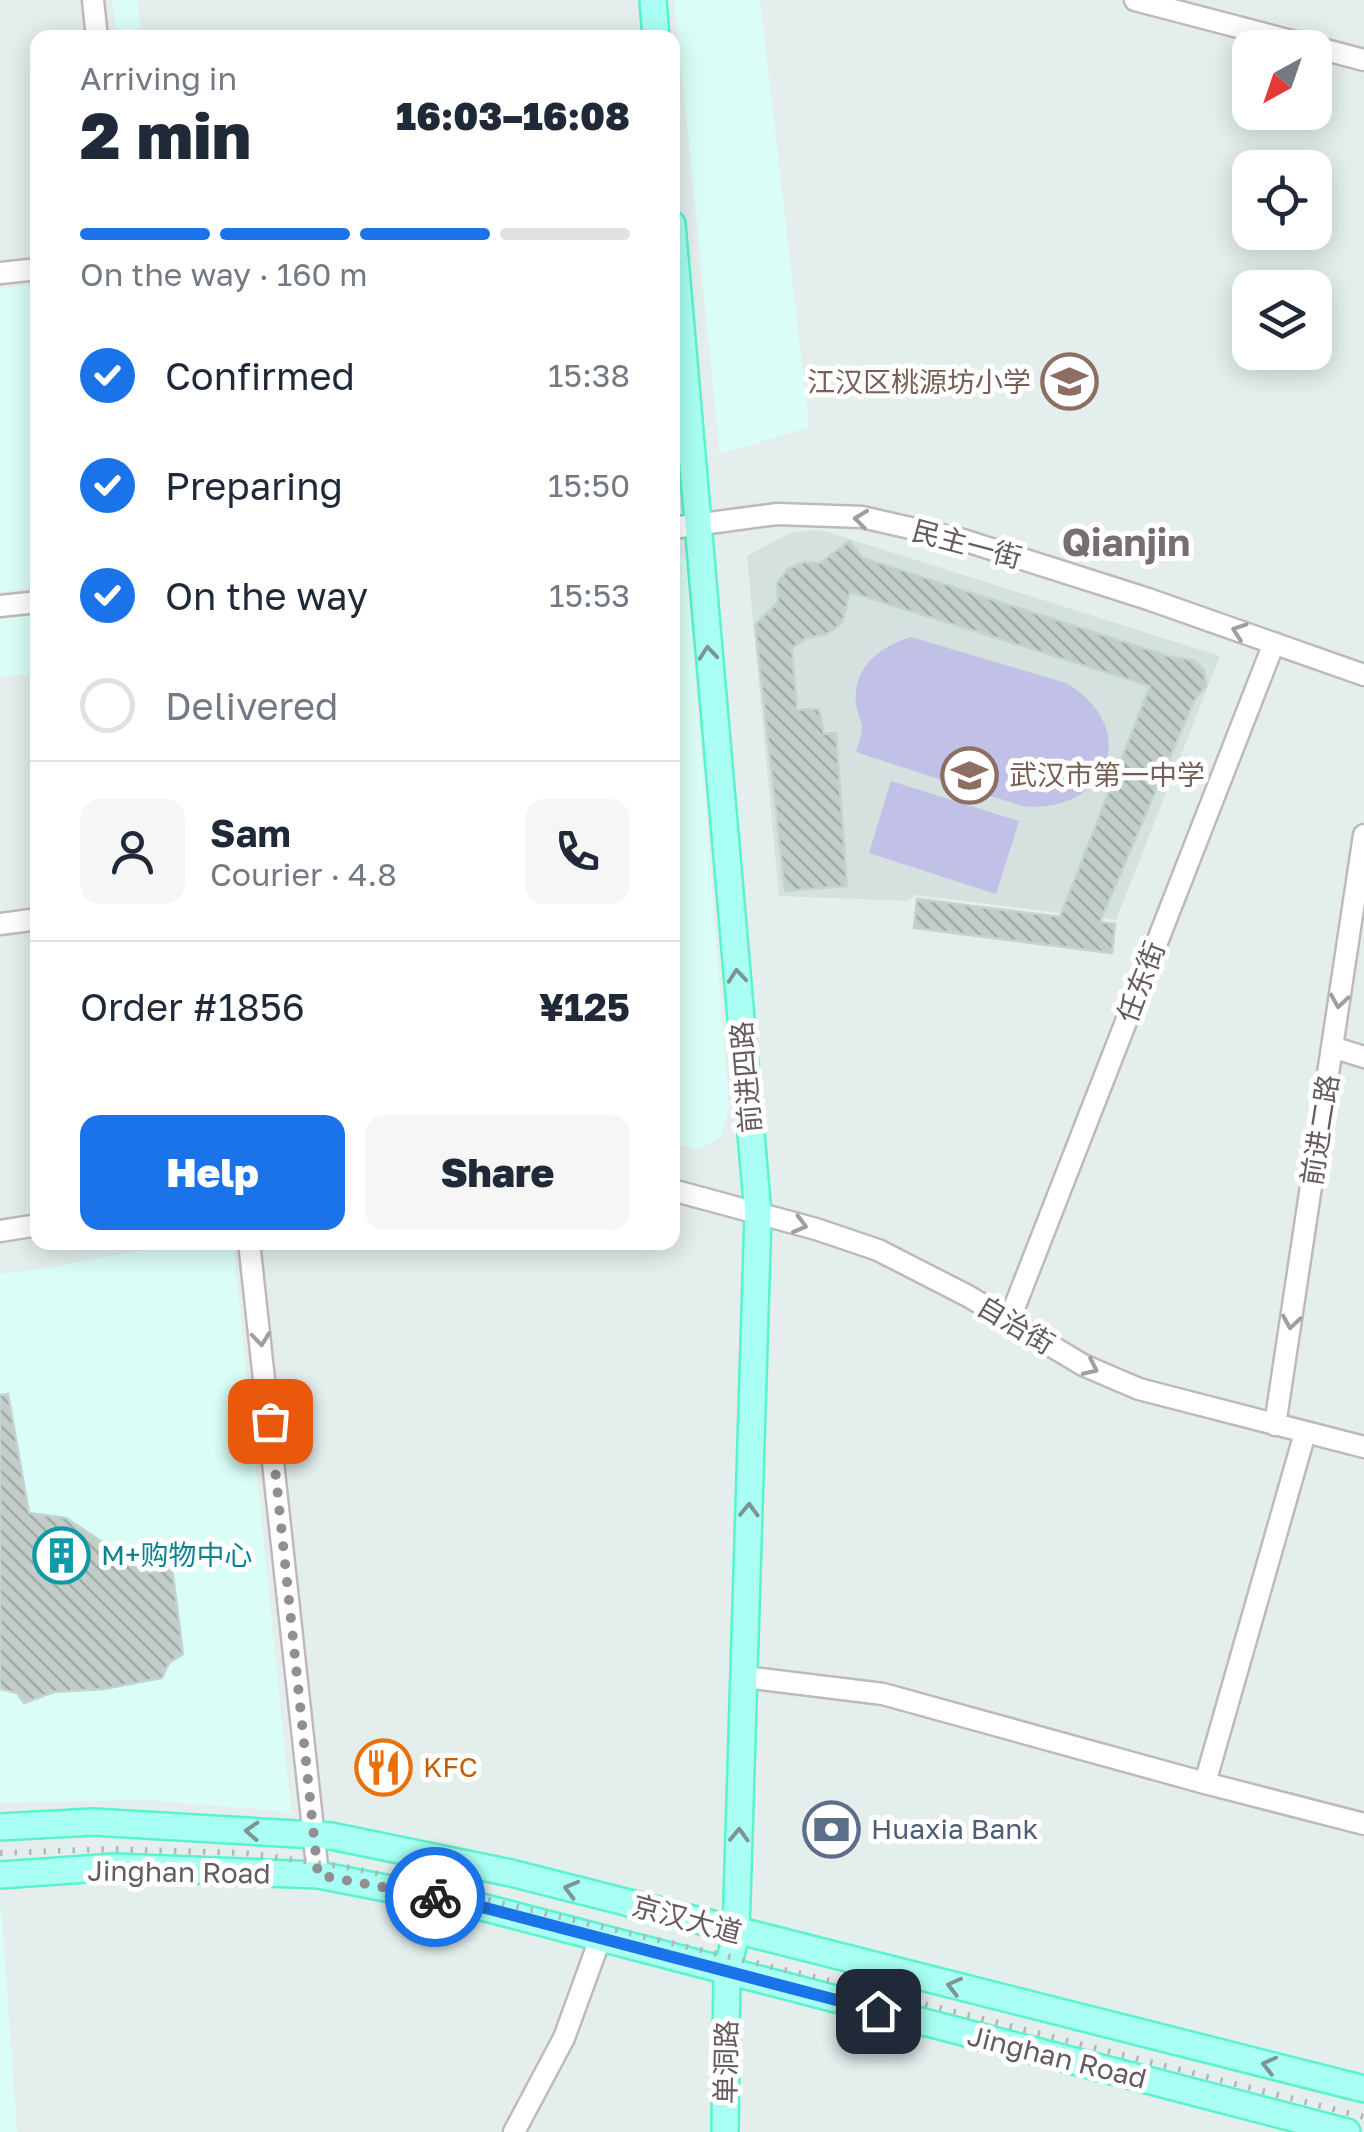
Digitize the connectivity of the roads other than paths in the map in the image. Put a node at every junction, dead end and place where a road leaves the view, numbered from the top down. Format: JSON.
{"nodes":[{"id":1,"x":93,"y":0,"type":"edge"},
{"id":2,"x":653,"y":0,"type":"edge"},
{"id":3,"x":1136,"y":0,"type":"edge"},
{"id":4,"x":96,"y":30,"type":"edge"},
{"id":5,"x":655,"y":30,"type":"edge"},
{"id":6,"x":1364,"y":60,"type":"edge"},
{"id":7,"x":30,"y":269,"type":"edge"},
{"id":8,"x":0,"y":273,"type":"edge"},
{"id":9,"x":680,"y":410,"type":"edge"},
{"id":10,"x":685,"y":526,"type":"edge"},
{"id":11,"x":30,"y":603,"type":"edge"},
{"id":12,"x":0,"y":606,"type":"edge"},
{"id":13,"x":1274,"y":643,"type":"junction"},
{"id":14,"x":1364,"y":675,"type":"edge"},
{"id":15,"x":1364,"y":836,"type":"edge"},
{"id":16,"x":30,"y":920,"type":"edge"},
{"id":17,"x":0,"y":924,"type":"edge"},
{"id":18,"x":1332,"y":1046,"type":"junction"},
{"id":19,"x":1364,"y":1057,"type":"edge"},
{"id":20,"x":680,"y":1192,"type":"edge"},
{"id":21,"x":758,"y":1214,"type":"junction"},
{"id":22,"x":30,"y":1226,"type":"edge"},
{"id":23,"x":0,"y":1230,"type":"edge"},
{"id":24,"x":250,"y":1250,"type":"edge"},
{"id":25,"x":1009,"y":1321,"type":"junction"},
{"id":26,"x":1276,"y":1426,"type":"junction"},
{"id":27,"x":1305,"y":1433,"type":"junction"},
{"id":28,"x":1364,"y":1448,"type":"edge"},
{"id":29,"x":745,"y":1677,"type":"junction"},
{"id":30,"x":1205,"y":1784,"type":"junction"},
{"id":31,"x":1364,"y":1824,"type":"edge"},
{"id":32,"x":0,"y":1827,"type":"edge"},
{"id":33,"x":313,"y":1835,"type":"junction"},
{"id":34,"x":0,"y":1875,"type":"edge"},
{"id":35,"x":318,"y":1875,"type":"junction"},
{"id":36,"x":736,"y":1933,"type":"junction"},
{"id":37,"x":600,"y":1938,"type":"junction"},
{"id":38,"x":727,"y":1973,"type":"junction"},
{"id":39,"x":1364,"y":2089,"type":"edge"},
{"id":40,"x":514,"y":2132,"type":"edge"},
{"id":41,"x":725,"y":2132,"type":"edge"},
{"id":42,"x":1347,"y":2132,"type":"edge"}],
"edges":[{"from":1,"to":4,"type":"street"},
{"from":2,"to":5,"type":"main road"},
{"from":3,"to":6,"type":"street"},
{"from":7,"to":8,"type":"street"},
{"from":9,"to":10,"type":"main road","name":"前进四路"},
{"from":13,"to":10,"type":"street","name":"民主一街","one_way":true},
{"from":21,"to":10,"type":"main road","name":"前进四路","one_way":true},
{"from":11,"to":12,"type":"street"},
{"from":13,"to":14,"type":"street","name":"民主一街"},
{"from":13,"to":25,"type":"street","name":"任东街"},
{"from":15,"to":18,"type":"street","name":"前进二路","one_way":true},
{"from":16,"to":17,"type":"street"},
{"from":18,"to":19,"type":"street"},
{"from":18,"to":26,"type":"street","name":"前进二路","one_way":true},
{"from":20,"to":21,"type":"street","name":"自治街"},
{"from":21,"to":25,"type":"street","name":"自治街","one_way":true},
{"from":29,"to":21,"type":"main road","name":"前进四路","one_way":true},
{"from":22,"to":23,"type":"street"},
{"from":24,"to":33,"type":"street","one_way":true},
{"from":25,"to":26,"type":"street","name":"自治街","one_way":true},
{"from":26,"to":27,"type":"street","name":"自治街"},
{"from":27,"to":28,"type":"street","name":"自治街"},
{"from":27,"to":30,"type":"street"},
{"from":29,"to":30,"type":"street"},
{"from":36,"to":29,"type":"main road","name":"前进四路","one_way":true},
{"from":30,"to":31,"type":"street"},
{"from":33,"to":32,"type":"main road","name":"京汉大道","one_way":true},
{"from":33,"to":35,"type":"street"},
{"from":36,"to":33,"type":"main road","name":"京汉大道","one_way":true},
{"from":34,"to":35,"type":"main road","name":"Jinghan Road"},
{"from":35,"to":37,"type":"main road","name":"Jinghan Road"},
{"from":36,"to":38,"type":"main road","name":"单洞路"},
{"from":39,"to":36,"type":"main road","name":"京汉大道","one_way":true},
{"from":37,"to":38,"type":"main road","name":"Jinghan Road"},
{"from":37,"to":40,"type":"street"},
{"from":38,"to":41,"type":"main road","name":"单洞路"},
{"from":38,"to":42,"type":"main road","name":"Jinghan Road"}]}
